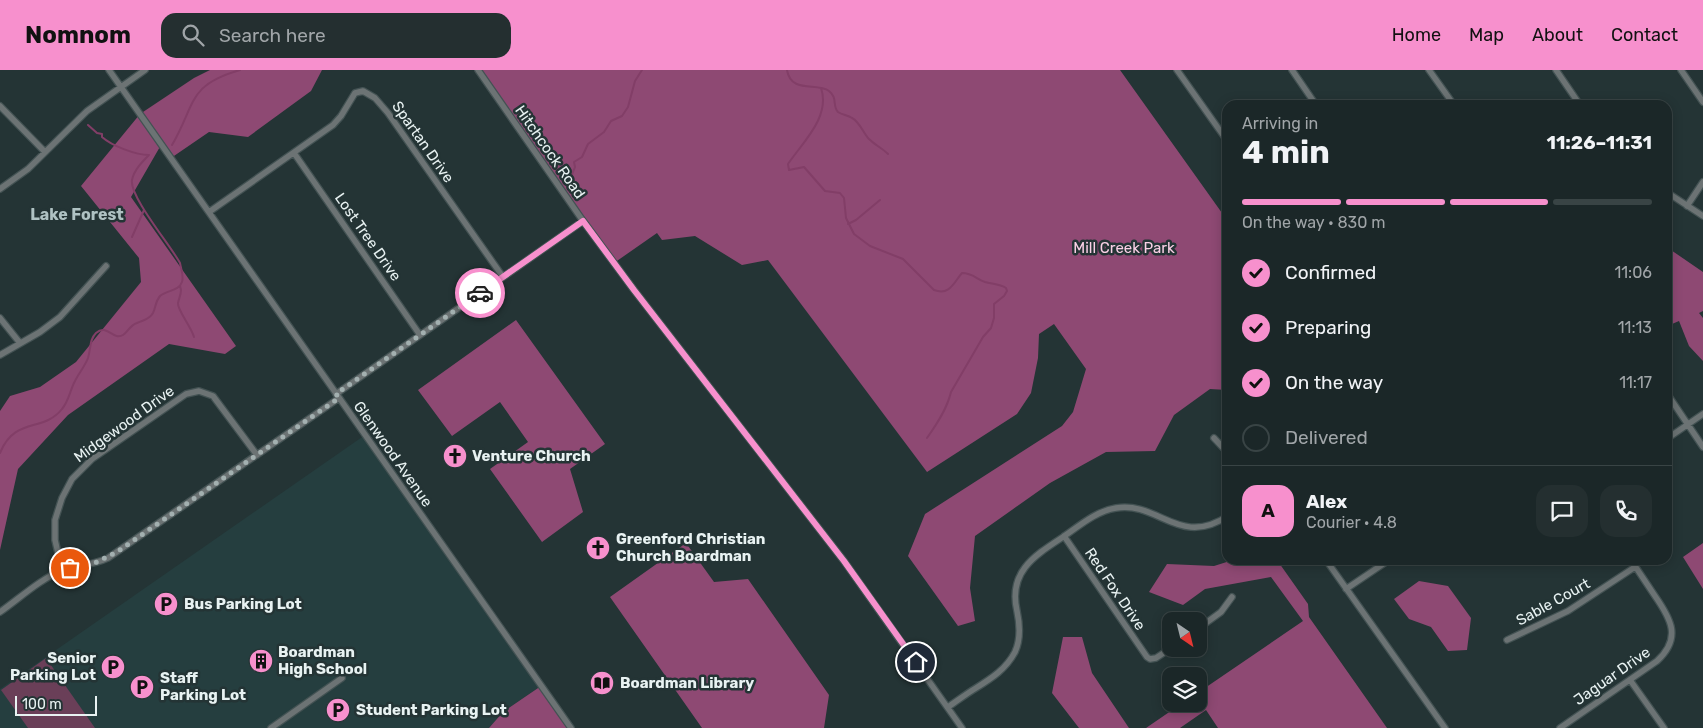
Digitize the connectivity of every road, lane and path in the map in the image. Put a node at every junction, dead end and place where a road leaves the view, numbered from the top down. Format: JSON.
{"nodes":[{"id":1,"x":109,"y":70,"type":"edge"},
{"id":2,"x":145,"y":70,"type":"edge"},
{"id":3,"x":478,"y":70,"type":"edge"},
{"id":4,"x":1177,"y":70,"type":"edge"},
{"id":5,"x":1292,"y":70,"type":"edge"},
{"id":6,"x":1429,"y":70,"type":"edge"},
{"id":7,"x":1556,"y":70,"type":"edge"},
{"id":8,"x":1681,"y":70,"type":"edge"},
{"id":9,"x":120,"y":86,"type":"junction"},
{"id":10,"x":1313,"y":100,"type":"edge"},
{"id":11,"x":1450,"y":100,"type":"edge"},
{"id":12,"x":1577,"y":100,"type":"edge"},
{"id":13,"x":1703,"y":102,"type":"edge"},
{"id":14,"x":0,"y":106,"type":"edge"},
{"id":15,"x":1222,"y":134,"type":"edge"},
{"id":16,"x":46,"y":152,"type":"junction"},
{"id":17,"x":294,"y":153,"type":"junction"},
{"id":18,"x":1703,"y":182,"type":"edge"},
{"id":19,"x":0,"y":189,"type":"edge"},
{"id":20,"x":1672,"y":196,"type":"edge"},
{"id":21,"x":1687,"y":206,"type":"junction"},
{"id":22,"x":209,"y":212,"type":"junction"},
{"id":23,"x":1703,"y":216,"type":"edge"},
{"id":24,"x":583,"y":221,"type":"junction"},
{"id":25,"x":106,"y":266,"type":"dead end"},
{"id":26,"x":503,"y":277,"type":"junction"},
{"id":27,"x":0,"y":318,"type":"edge"},
{"id":28,"x":420,"y":335,"type":"junction"},
{"id":29,"x":20,"y":343,"type":"junction"},
{"id":30,"x":0,"y":355,"type":"edge"},
{"id":31,"x":337,"y":396,"type":"junction"},
{"id":32,"x":1672,"y":401,"type":"edge"},
{"id":33,"x":1703,"y":414,"type":"edge"},
{"id":34,"x":1688,"y":424,"type":"junction"},
{"id":35,"x":1672,"y":435,"type":"edge"},
{"id":36,"x":1214,"y":438,"type":"dead end"},
{"id":37,"x":1703,"y":446,"type":"edge"},
{"id":38,"x":1222,"y":447,"type":"edge"},
{"id":39,"x":257,"y":455,"type":"junction"},
{"id":40,"x":1222,"y":519,"type":"edge"},
{"id":41,"x":1064,"y":536,"type":"junction"},
{"id":42,"x":1329,"y":565,"type":"edge"},
{"id":43,"x":1382,"y":565,"type":"edge"},
{"id":44,"x":1635,"y":567,"type":"joint"},
{"id":45,"x":62,"y":570,"type":"junction"},
{"id":46,"x":1346,"y":589,"type":"junction"},
{"id":47,"x":1232,"y":597,"type":"dead end"},
{"id":48,"x":0,"y":612,"type":"edge"},
{"id":49,"x":1208,"y":622,"type":"edge"},
{"id":50,"x":1507,"y":640,"type":"dead end"},
{"id":51,"x":1162,"y":654,"type":"edge"},
{"id":52,"x":342,"y":678,"type":"dead end"},
{"id":53,"x":1630,"y":680,"type":"junction"},
{"id":54,"x":948,"y":707,"type":"junction"},
{"id":55,"x":271,"y":728,"type":"edge"},
{"id":56,"x":571,"y":728,"type":"edge"},
{"id":57,"x":962,"y":728,"type":"edge"},
{"id":58,"x":1445,"y":728,"type":"edge"},
{"id":59,"x":1560,"y":728,"type":"edge"},
{"id":60,"x":1664,"y":728,"type":"edge"}],
"edges":[{"from":1,"to":9,"type":"street","name":"Glenwood Avenue"},
{"from":2,"to":9,"type":"street"},
{"from":3,"to":24,"type":"street","name":"Hitchcock Road"},
{"from":4,"to":15,"type":"street"},
{"from":5,"to":10,"type":"street"},
{"from":6,"to":11,"type":"street"},
{"from":7,"to":12,"type":"street"},
{"from":8,"to":13,"type":"street"},
{"from":9,"to":16,"type":"street"},
{"from":9,"to":22,"type":"street","name":"Glenwood Avenue"},
{"from":14,"to":16,"type":"street"},
{"from":16,"to":19,"type":"street"},
{"from":17,"to":22,"type":"street","name":"Spartan Drive"},
{"from":17,"to":26,"type":"street","name":"Spartan Drive"},
{"from":17,"to":28,"type":"street","name":"Lost Tree Drive"},
{"from":18,"to":21,"type":"street"},
{"from":20,"to":21,"type":"street"},
{"from":21,"to":23,"type":"street"},
{"from":22,"to":31,"type":"street","name":"Glenwood Avenue"},
{"from":24,"to":26,"type":"street"},
{"from":24,"to":54,"type":"street","name":"Hitchcock Road"},
{"from":25,"to":29,"type":"street"},
{"from":26,"to":28,"type":"street"},
{"from":27,"to":29,"type":"street"},
{"from":28,"to":31,"type":"street"},
{"from":29,"to":30,"type":"street"},
{"from":31,"to":39,"type":"street"},
{"from":31,"to":56,"type":"street","name":"Glenwood Avenue"},
{"from":32,"to":34,"type":"street"},
{"from":33,"to":34,"type":"street"},
{"from":34,"to":35,"type":"street"},
{"from":34,"to":37,"type":"street"},
{"from":36,"to":38,"type":"street"},
{"from":39,"to":45,"type":"street"},
{"from":39,"to":45,"type":"street","name":"Midgewood Drive"},
{"from":40,"to":41,"type":"street"},
{"from":41,"to":51,"type":"street","name":"Red Fox Drive"},
{"from":41,"to":54,"type":"street"},
{"from":42,"to":46,"type":"street"},
{"from":43,"to":46,"type":"street"},
{"from":44,"to":50,"type":"street","name":"Sable Court"},
{"from":44,"to":53,"type":"street","name":"Jaguar Drive"},
{"from":45,"to":48,"type":"street"},
{"from":46,"to":58,"type":"street"},
{"from":47,"to":49,"type":"street"},
{"from":52,"to":55,"type":"street"},
{"from":53,"to":59,"type":"street","name":"Jaguar Drive"},
{"from":53,"to":60,"type":"street"},
{"from":54,"to":57,"type":"street","name":"Hitchcock Road"}]}
